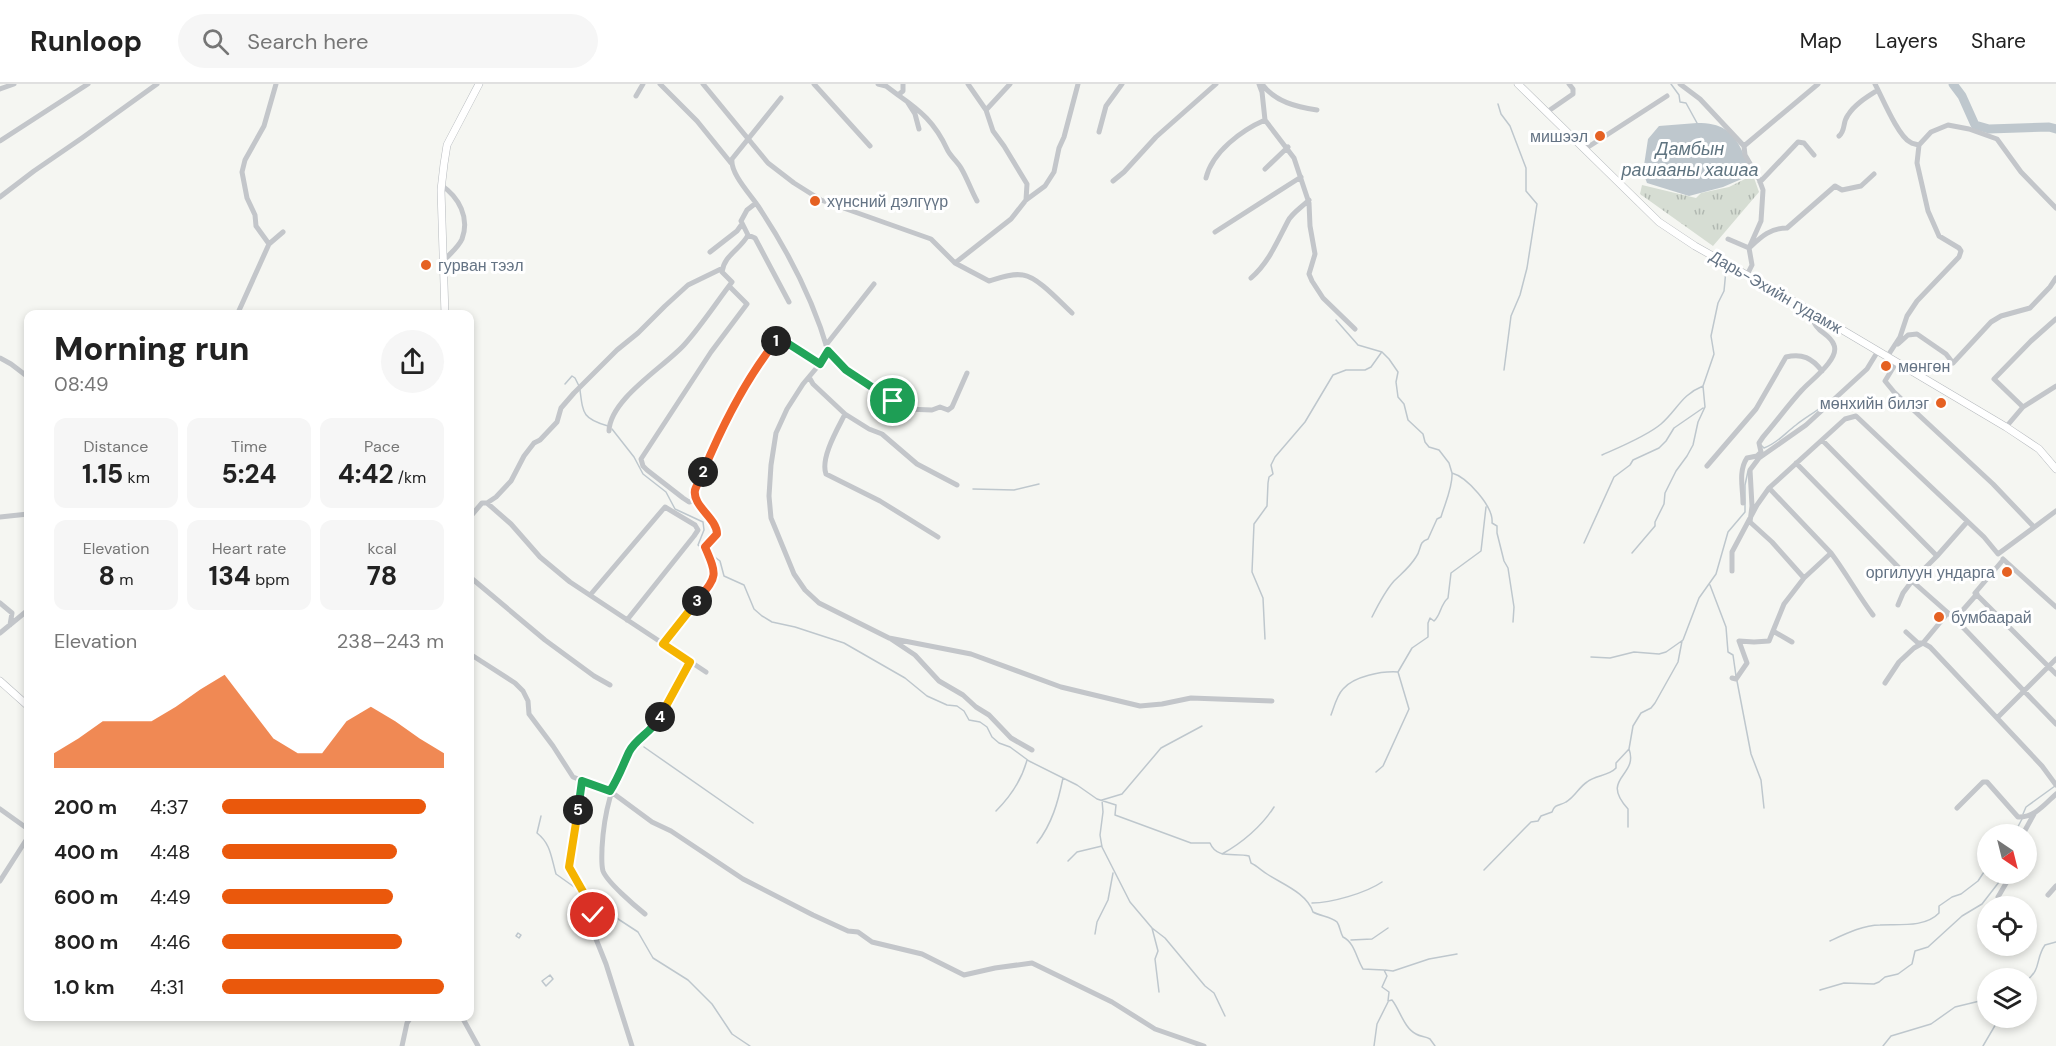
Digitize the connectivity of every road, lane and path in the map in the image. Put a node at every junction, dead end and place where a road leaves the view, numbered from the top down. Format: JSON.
{"nodes":[{"id":1,"x":14,"y":84,"type":"edge"},
{"id":2,"x":88,"y":84,"type":"edge"},
{"id":3,"x":157,"y":84,"type":"edge"},
{"id":4,"x":276,"y":84,"type":"edge"},
{"id":5,"x":479,"y":84,"type":"edge"},
{"id":6,"x":643,"y":84,"type":"edge"},
{"id":7,"x":660,"y":84,"type":"edge"},
{"id":8,"x":703,"y":84,"type":"edge"},
{"id":9,"x":814,"y":84,"type":"edge"},
{"id":10,"x":878,"y":84,"type":"edge"},
{"id":11,"x":903,"y":84,"type":"edge"},
{"id":12,"x":968,"y":84,"type":"edge"},
{"id":13,"x":1010,"y":84,"type":"edge"},
{"id":14,"x":1078,"y":84,"type":"edge"},
{"id":15,"x":1122,"y":84,"type":"edge"},
{"id":16,"x":1216,"y":84,"type":"edge"},
{"id":17,"x":1261,"y":84,"type":"edge"},
{"id":18,"x":1518,"y":84,"type":"edge"},
{"id":19,"x":1569,"y":84,"type":"edge"},
{"id":20,"x":1680,"y":84,"type":"edge"},
{"id":21,"x":1818,"y":84,"type":"edge"},
{"id":22,"x":1876,"y":87,"type":"edge"},
{"id":23,"x":0,"y":89,"type":"edge"},
{"id":24,"x":898,"y":95,"type":"junction"},
{"id":25,"x":636,"y":96,"type":"dead end"},
{"id":26,"x":1667,"y":96,"type":"dead end"},
{"id":27,"x":781,"y":98,"type":"dead end"},
{"id":28,"x":905,"y":100,"type":"junction"},
{"id":29,"x":986,"y":110,"type":"junction"},
{"id":30,"x":1317,"y":110,"type":"dead end"},
{"id":31,"x":1547,"y":112,"type":"junction"},
{"id":32,"x":1265,"y":120,"type":"junction"},
{"id":33,"x":919,"y":129,"type":"dead end"},
{"id":34,"x":1099,"y":132,"type":"dead end"},
{"id":35,"x":1839,"y":136,"type":"dead end"},
{"id":36,"x":748,"y":140,"type":"junction"},
{"id":37,"x":0,"y":141,"type":"edge"},
{"id":38,"x":1919,"y":145,"type":"junction"},
{"id":39,"x":1744,"y":146,"type":"junction"},
{"id":40,"x":870,"y":147,"type":"dead end"},
{"id":41,"x":1288,"y":147,"type":"junction"},
{"id":42,"x":1585,"y":149,"type":"junction"},
{"id":43,"x":1814,"y":154,"type":"dead end"},
{"id":44,"x":731,"y":163,"type":"junction"},
{"id":45,"x":1266,"y":169,"type":"dead end"},
{"id":46,"x":1874,"y":174,"type":"dead end"},
{"id":47,"x":1301,"y":177,"type":"junction"},
{"id":48,"x":1206,"y":178,"type":"dead end"},
{"id":49,"x":1113,"y":181,"type":"dead end"},
{"id":50,"x":1760,"y":182,"type":"junction"},
{"id":51,"x":441,"y":185,"type":"junction"},
{"id":52,"x":0,"y":197,"type":"edge"},
{"id":53,"x":1026,"y":200,"type":"junction"},
{"id":54,"x":1309,"y":200,"type":"junction"},
{"id":55,"x":977,"y":201,"type":"dead end"},
{"id":56,"x":756,"y":202,"type":"junction"},
{"id":57,"x":2056,"y":208,"type":"edge"},
{"id":58,"x":742,"y":224,"type":"junction"},
{"id":59,"x":283,"y":232,"type":"dead end"},
{"id":60,"x":1215,"y":232,"type":"dead end"},
{"id":61,"x":748,"y":235,"type":"junction"},
{"id":62,"x":1728,"y":239,"type":"dead end"},
{"id":63,"x":269,"y":244,"type":"junction"},
{"id":64,"x":1749,"y":248,"type":"junction"},
{"id":65,"x":710,"y":252,"type":"dead end"},
{"id":66,"x":443,"y":262,"type":"junction"},
{"id":67,"x":955,"y":262,"type":"junction"},
{"id":68,"x":723,"y":268,"type":"junction"},
{"id":69,"x":1747,"y":275,"type":"junction"},
{"id":70,"x":1251,"y":278,"type":"dead end"},
{"id":71,"x":2056,"y":278,"type":"edge"},
{"id":72,"x":874,"y":284,"type":"dead end"},
{"id":73,"x":729,"y":286,"type":"junction"},
{"id":74,"x":789,"y":302,"type":"dead end"},
{"id":75,"x":239,"y":310,"type":"edge"},
{"id":76,"x":445,"y":310,"type":"edge"},
{"id":77,"x":1811,"y":311,"type":"junction"},
{"id":78,"x":1072,"y":313,"type":"dead end"},
{"id":79,"x":2056,"y":319,"type":"edge"},
{"id":80,"x":1355,"y":329,"type":"dead end"},
{"id":81,"x":1894,"y":347,"type":"junction"},
{"id":82,"x":827,"y":348,"type":"junction"},
{"id":83,"x":1878,"y":351,"type":"junction"},
{"id":84,"x":1887,"y":357,"type":"junction"},
{"id":85,"x":0,"y":358,"type":"edge"},
{"id":86,"x":1896,"y":363,"type":"junction"},
{"id":87,"x":820,"y":364,"type":"junction"},
{"id":88,"x":1822,"y":371,"type":"junction"},
{"id":89,"x":967,"y":373,"type":"dead end"},
{"id":90,"x":24,"y":374,"type":"edge"},
{"id":91,"x":809,"y":377,"type":"junction"},
{"id":92,"x":2056,"y":386,"type":"edge"},
{"id":93,"x":2023,"y":407,"type":"junction"},
{"id":94,"x":845,"y":414,"type":"junction"},
{"id":95,"x":2006,"y":427,"type":"junction"},
{"id":96,"x":609,"y":431,"type":"dead end"},
{"id":97,"x":1822,"y":440,"type":"junction"},
{"id":98,"x":1796,"y":463,"type":"junction"},
{"id":99,"x":1707,"y":466,"type":"dead end"},
{"id":100,"x":2056,"y":469,"type":"edge"},
{"id":101,"x":957,"y":485,"type":"dead end"},
{"id":102,"x":1769,"y":488,"type":"junction"},
{"id":103,"x":697,"y":500,"type":"junction"},
{"id":104,"x":487,"y":503,"type":"junction"},
{"id":105,"x":1754,"y":504,"type":"junction"},
{"id":106,"x":2056,"y":511,"type":"edge"},
{"id":107,"x":474,"y":512,"type":"edge"},
{"id":108,"x":24,"y":514,"type":"edge"},
{"id":109,"x":0,"y":517,"type":"edge"},
{"id":110,"x":1750,"y":522,"type":"junction"},
{"id":111,"x":1967,"y":522,"type":"junction"},
{"id":112,"x":2034,"y":527,"type":"junction"},
{"id":113,"x":938,"y":537,"type":"dead end"},
{"id":114,"x":1831,"y":554,"type":"junction"},
{"id":115,"x":1998,"y":554,"type":"junction"},
{"id":116,"x":1937,"y":556,"type":"junction"},
{"id":117,"x":2003,"y":560,"type":"junction"},
{"id":118,"x":1732,"y":571,"type":"dead end"},
{"id":119,"x":1804,"y":578,"type":"junction"},
{"id":120,"x":474,"y":580,"type":"edge"},
{"id":121,"x":1912,"y":581,"type":"junction"},
{"id":122,"x":591,"y":594,"type":"junction"},
{"id":123,"x":1977,"y":594,"type":"junction"},
{"id":124,"x":0,"y":603,"type":"edge"},
{"id":125,"x":1898,"y":605,"type":"dead end"},
{"id":126,"x":2056,"y":607,"type":"edge"},
{"id":127,"x":24,"y":613,"type":"edge"},
{"id":128,"x":1947,"y":614,"type":"junction"},
{"id":129,"x":1873,"y":615,"type":"dead end"},
{"id":130,"x":1955,"y":619,"type":"junction"},
{"id":131,"x":627,"y":620,"type":"junction"},
{"id":132,"x":10,"y":625,"type":"junction"},
{"id":133,"x":1773,"y":631,"type":"junction"},
{"id":134,"x":1906,"y":632,"type":"dead end"},
{"id":135,"x":0,"y":633,"type":"edge"},
{"id":136,"x":889,"y":638,"type":"junction"},
{"id":137,"x":1792,"y":642,"type":"dead end"},
{"id":138,"x":1923,"y":643,"type":"junction"},
{"id":139,"x":663,"y":644,"type":"junction"},
{"id":140,"x":474,"y":657,"type":"edge"},
{"id":141,"x":2056,"y":659,"type":"edge"},
{"id":142,"x":690,"y":662,"type":"junction"},
{"id":143,"x":2048,"y":667,"type":"junction"},
{"id":144,"x":706,"y":672,"type":"dead end"},
{"id":145,"x":2056,"y":674,"type":"edge"},
{"id":146,"x":1732,"y":678,"type":"dead end"},
{"id":147,"x":0,"y":681,"type":"edge"},
{"id":148,"x":1885,"y":683,"type":"dead end"},
{"id":149,"x":610,"y":685,"type":"dead end"},
{"id":150,"x":2024,"y":691,"type":"junction"},
{"id":151,"x":1272,"y":701,"type":"dead end"},
{"id":152,"x":24,"y":702,"type":"edge"},
{"id":153,"x":1997,"y":718,"type":"junction"},
{"id":154,"x":2056,"y":724,"type":"edge"},
{"id":155,"x":1032,"y":750,"type":"dead end"},
{"id":156,"x":582,"y":781,"type":"junction"},
{"id":157,"x":2056,"y":785,"type":"edge"},
{"id":158,"x":610,"y":791,"type":"junction"},
{"id":159,"x":2056,"y":794,"type":"edge"},
{"id":160,"x":1957,"y":808,"type":"dead end"},
{"id":161,"x":0,"y":809,"type":"edge"},
{"id":162,"x":2035,"y":812,"type":"junction"},
{"id":163,"x":2028,"y":824,"type":"edge"},
{"id":164,"x":24,"y":826,"type":"edge"},
{"id":165,"x":24,"y":843,"type":"edge"},
{"id":166,"x":0,"y":881,"type":"edge"},
{"id":167,"x":2056,"y":886,"type":"edge"},
{"id":168,"x":2048,"y":895,"type":"dead end"},
{"id":169,"x":645,"y":914,"type":"dead end"},
{"id":170,"x":408,"y":1021,"type":"edge"},
{"id":171,"x":464,"y":1021,"type":"edge"},
{"id":172,"x":402,"y":1046,"type":"edge"},
{"id":173,"x":478,"y":1046,"type":"edge"},
{"id":174,"x":632,"y":1046,"type":"edge"},
{"id":175,"x":1204,"y":1046,"type":"edge"}],
"edges":[{"from":1,"to":23,"type":"street"},
{"from":2,"to":37,"type":"street"},
{"from":3,"to":52,"type":"street"},
{"from":4,"to":63,"type":"street"},
{"from":5,"to":51,"type":"main road"},
{"from":6,"to":25,"type":"street"},
{"from":7,"to":44,"type":"street"},
{"from":8,"to":36,"type":"street"},
{"from":9,"to":40,"type":"street"},
{"from":10,"to":24,"type":"street"},
{"from":11,"to":24,"type":"street"},
{"from":12,"to":29,"type":"street"},
{"from":13,"to":29,"type":"street"},
{"from":14,"to":53,"type":"street"},
{"from":15,"to":34,"type":"street"},
{"from":16,"to":49,"type":"street"},
{"from":17,"to":30,"type":"street"},
{"from":17,"to":32,"type":"street"},
{"from":18,"to":31,"type":"main road","name":"Дарь-Эхийн гудамж"},
{"from":19,"to":31,"type":"street"},
{"from":20,"to":39,"type":"street"},
{"from":21,"to":39,"type":"street"},
{"from":22,"to":35,"type":"street"},
{"from":22,"to":38,"type":"street"},
{"from":24,"to":28,"type":"street"},
{"from":26,"to":42,"type":"street"},
{"from":27,"to":36,"type":"street"},
{"from":28,"to":33,"type":"street"},
{"from":28,"to":55,"type":"street"},
{"from":29,"to":53,"type":"street"},
{"from":31,"to":42,"type":"main road","name":"Дарь-Эхийн гудамж"},
{"from":32,"to":41,"type":"street"},
{"from":32,"to":48,"type":"street"},
{"from":36,"to":44,"type":"street"},
{"from":36,"to":67,"type":"street"},
{"from":38,"to":57,"type":"street"},
{"from":38,"to":81,"type":"street"},
{"from":39,"to":50,"type":"street"},
{"from":41,"to":45,"type":"street"},
{"from":41,"to":47,"type":"street"},
{"from":42,"to":69,"type":"main road","name":"Дарь-Эхийн гудамж"},
{"from":43,"to":50,"type":"street"},
{"from":44,"to":56,"type":"street"},
{"from":46,"to":64,"type":"street"},
{"from":47,"to":54,"type":"street"},
{"from":47,"to":60,"type":"street"},
{"from":50,"to":64,"type":"street"},
{"from":51,"to":66,"type":"main road"},
{"from":51,"to":66,"type":"street"},
{"from":53,"to":67,"type":"street"},
{"from":54,"to":70,"type":"street"},
{"from":54,"to":80,"type":"street"},
{"from":56,"to":58,"type":"street"},
{"from":56,"to":82,"type":"street"},
{"from":58,"to":61,"type":"street"},
{"from":58,"to":65,"type":"street"},
{"from":59,"to":63,"type":"street"},
{"from":61,"to":68,"type":"street"},
{"from":61,"to":74,"type":"street"},
{"from":62,"to":64,"type":"street"},
{"from":63,"to":75,"type":"street"},
{"from":64,"to":69,"type":"street"},
{"from":66,"to":76,"type":"main road"},
{"from":67,"to":78,"type":"street"},
{"from":68,"to":73,"type":"street"},
{"from":68,"to":104,"type":"street"},
{"from":69,"to":77,"type":"main road","name":"Дарь-Эхийн гудамж"},
{"from":71,"to":81,"type":"street"},
{"from":72,"to":82,"type":"street"},
{"from":73,"to":96,"type":"street"},
{"from":73,"to":103,"type":"street"},
{"from":77,"to":83,"type":"main road","name":"Дарь-Эхийн гудамж"},
{"from":77,"to":88,"type":"street"},
{"from":79,"to":93,"type":"street"},
{"from":81,"to":84,"type":"street"},
{"from":82,"to":87,"type":"street"},
{"from":82,"to":89,"type":"street"},
{"from":83,"to":84,"type":"main road","name":"Дарь-Эхийн гудамж"},
{"from":83,"to":105,"type":"street"},
{"from":84,"to":86,"type":"main road","name":"Дарь-Эхийн гудамж"},
{"from":85,"to":90,"type":"street"},
{"from":86,"to":95,"type":"main road","name":"Дарь-Эхийн гудамж"},
{"from":86,"to":112,"type":"street"},
{"from":87,"to":91,"type":"street"},
{"from":87,"to":103,"type":"street"},
{"from":88,"to":99,"type":"street"},
{"from":88,"to":105,"type":"street"},
{"from":91,"to":94,"type":"street"},
{"from":91,"to":136,"type":"street"},
{"from":92,"to":93,"type":"street"},
{"from":93,"to":95,"type":"street"},
{"from":94,"to":101,"type":"street"},
{"from":94,"to":113,"type":"street"},
{"from":95,"to":100,"type":"main road","name":"Дарь-Эхийн гудамж"},
{"from":97,"to":98,"type":"street"},
{"from":97,"to":111,"type":"street"},
{"from":97,"to":116,"type":"street"},
{"from":98,"to":102,"type":"street"},
{"from":98,"to":121,"type":"street"},
{"from":102,"to":105,"type":"street"},
{"from":102,"to":114,"type":"street"},
{"from":103,"to":139,"type":"street"},
{"from":104,"to":107,"type":"street"},
{"from":104,"to":122,"type":"street"},
{"from":105,"to":110,"type":"street"},
{"from":106,"to":112,"type":"street"},
{"from":108,"to":109,"type":"street"},
{"from":110,"to":118,"type":"street"},
{"from":110,"to":119,"type":"street"},
{"from":111,"to":115,"type":"street"},
{"from":111,"to":116,"type":"street"},
{"from":112,"to":115,"type":"street"},
{"from":114,"to":119,"type":"street"},
{"from":114,"to":129,"type":"street"},
{"from":115,"to":117,"type":"street"},
{"from":116,"to":121,"type":"street"},
{"from":117,"to":123,"type":"street"},
{"from":117,"to":126,"type":"street"},
{"from":119,"to":133,"type":"street"},
{"from":120,"to":149,"type":"street"},
{"from":121,"to":125,"type":"street"},
{"from":121,"to":128,"type":"street"},
{"from":122,"to":131,"type":"street"},
{"from":122,"to":131,"type":"street"},
{"from":123,"to":130,"type":"street"},
{"from":123,"to":143,"type":"street"},
{"from":124,"to":132,"type":"street"},
{"from":127,"to":132,"type":"street"},
{"from":128,"to":130,"type":"street"},
{"from":128,"to":138,"type":"street"},
{"from":130,"to":150,"type":"street"},
{"from":131,"to":139,"type":"street"},
{"from":132,"to":135,"type":"street"},
{"from":133,"to":137,"type":"street"},
{"from":133,"to":146,"type":"street"},
{"from":134,"to":138,"type":"street"},
{"from":136,"to":151,"type":"street"},
{"from":136,"to":155,"type":"street"},
{"from":138,"to":148,"type":"street"},
{"from":138,"to":153,"type":"street"},
{"from":139,"to":142,"type":"street"},
{"from":140,"to":156,"type":"street"},
{"from":141,"to":143,"type":"street"},
{"from":142,"to":144,"type":"street"},
{"from":142,"to":158,"type":"street"},
{"from":143,"to":145,"type":"street"},
{"from":143,"to":150,"type":"street"},
{"from":147,"to":152,"type":"main road"},
{"from":150,"to":153,"type":"street"},
{"from":150,"to":154,"type":"street"},
{"from":153,"to":157,"type":"street"},
{"from":156,"to":158,"type":"street"},
{"from":156,"to":174,"type":"street"},
{"from":158,"to":169,"type":"street"},
{"from":158,"to":175,"type":"street"},
{"from":159,"to":162,"type":"street"},
{"from":160,"to":162,"type":"street"},
{"from":161,"to":164,"type":"street"},
{"from":162,"to":163,"type":"street"},
{"from":165,"to":166,"type":"street"},
{"from":167,"to":168,"type":"street"},
{"from":170,"to":172,"type":"street"},
{"from":171,"to":173,"type":"street"}]}
